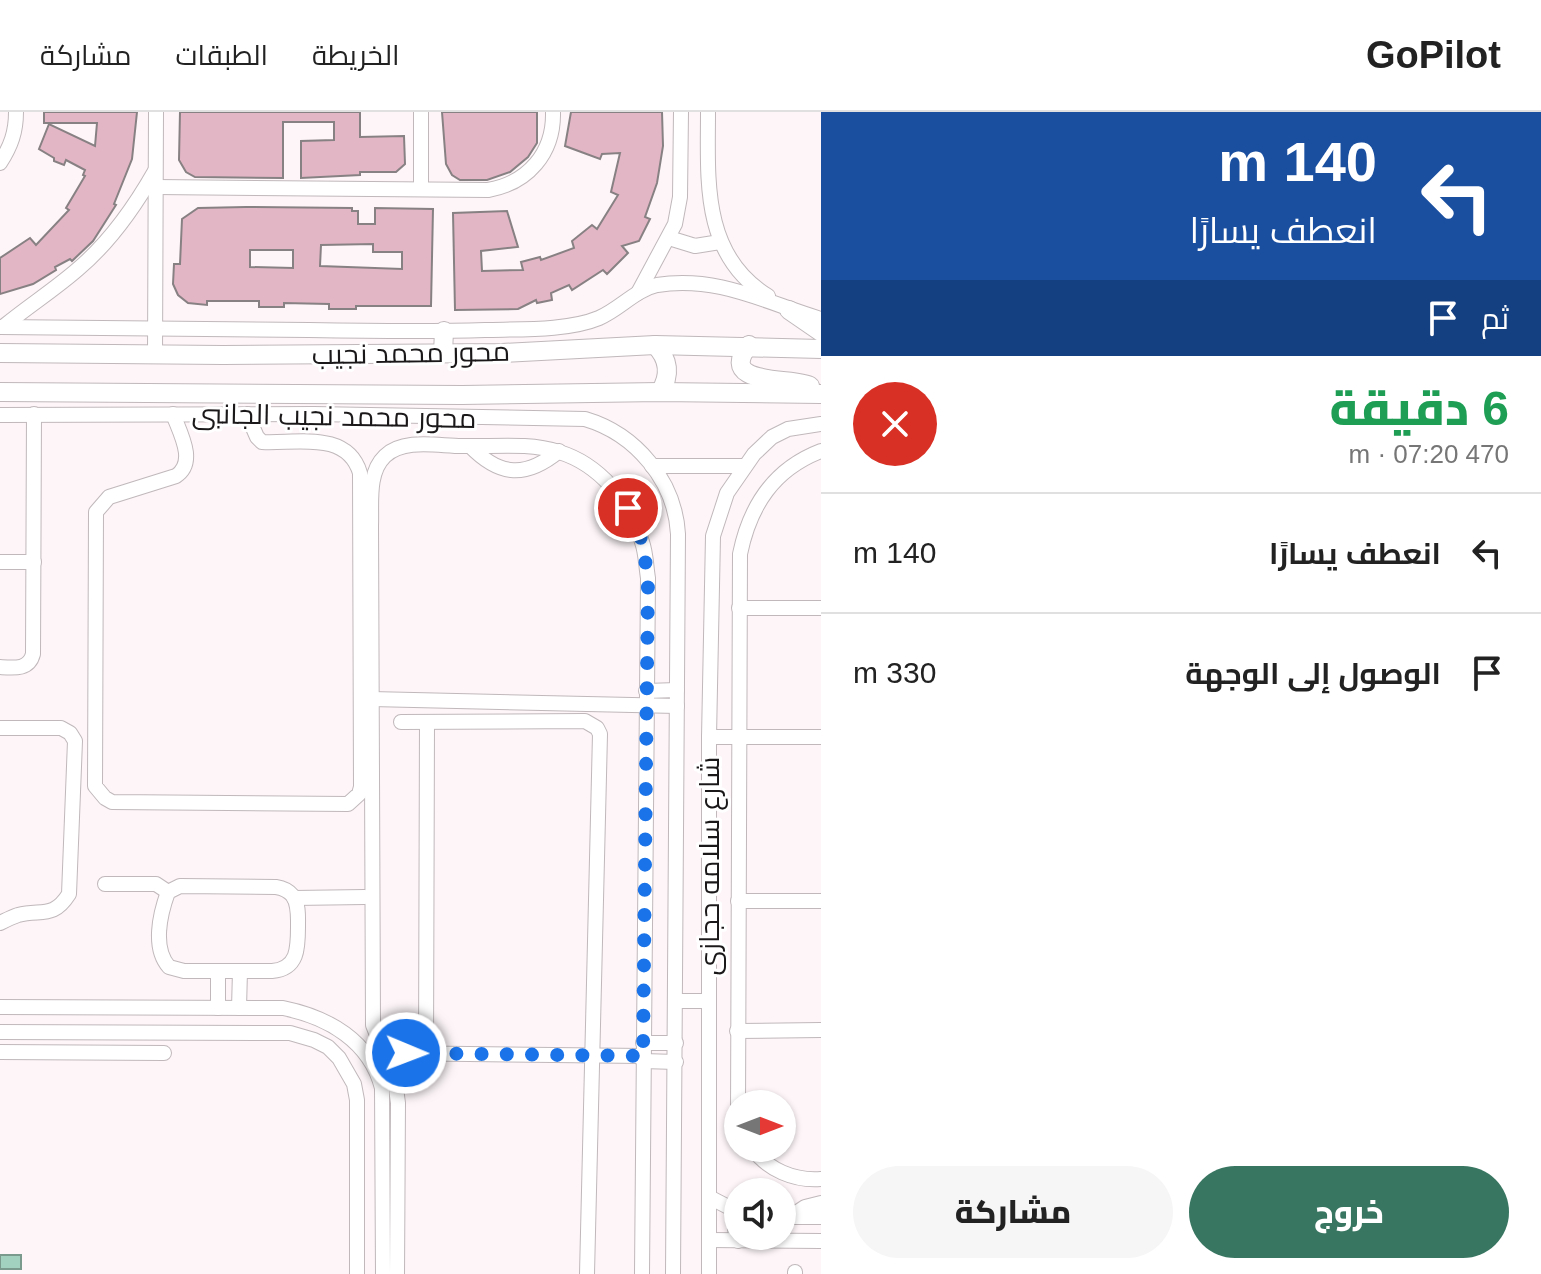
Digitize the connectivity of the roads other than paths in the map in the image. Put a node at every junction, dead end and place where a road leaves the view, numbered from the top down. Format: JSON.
{"nodes":[{"id":1,"x":16,"y":112,"type":"edge"},
{"id":2,"x":156,"y":112,"type":"edge"},
{"id":3,"x":421,"y":112,"type":"edge"},
{"id":4,"x":553,"y":112,"type":"edge"},
{"id":5,"x":681,"y":112,"type":"edge"},
{"id":6,"x":708,"y":112,"type":"edge"},
{"id":7,"x":0,"y":163,"type":"edge"},
{"id":8,"x":156,"y":171,"type":"junction"},
{"id":9,"x":156,"y":187,"type":"junction"},
{"id":10,"x":421,"y":189,"type":"junction"},
{"id":11,"x":669,"y":238,"type":"junction"},
{"id":12,"x":720,"y":242,"type":"junction"},
{"id":13,"x":638,"y":293,"type":"junction"},
{"id":14,"x":782,"y":305,"type":"junction"},
{"id":15,"x":821,"y":319,"type":"edge"},
{"id":16,"x":2,"y":327,"type":"edge"},
{"id":17,"x":156,"y":329,"type":"junction"},
{"id":18,"x":444,"y":331,"type":"junction"},
{"id":19,"x":821,"y":332,"type":"edge"},
{"id":20,"x":655,"y":345,"type":"junction"},
{"id":21,"x":749,"y":345,"type":"junction"},
{"id":22,"x":821,"y":349,"type":"edge"},
{"id":23,"x":0,"y":353,"type":"edge"},
{"id":24,"x":443,"y":353,"type":"junction"},
{"id":25,"x":155,"y":355,"type":"junction"},
{"id":26,"x":0,"y":392,"type":"edge"},
{"id":27,"x":660,"y":392,"type":"junction"},
{"id":28,"x":88,"y":394,"type":"junction"},
{"id":29,"x":314,"y":394,"type":"junction"},
{"id":30,"x":819,"y":394,"type":"edge"},
{"id":31,"x":88,"y":413,"type":"junction"},
{"id":32,"x":34,"y":414,"type":"junction"},
{"id":33,"x":173,"y":414,"type":"junction"},
{"id":34,"x":247,"y":414,"type":"junction"},
{"id":35,"x":314,"y":414,"type":"junction"},
{"id":36,"x":0,"y":415,"type":"edge"},
{"id":37,"x":821,"y":424,"type":"edge"},
{"id":38,"x":470,"y":446,"type":"junction"},
{"id":39,"x":559,"y":451,"type":"junction"},
{"id":40,"x":821,"y":451,"type":"edge"},
{"id":41,"x":652,"y":466,"type":"junction"},
{"id":42,"x":744,"y":466,"type":"junction"},
{"id":43,"x":0,"y":562,"type":"edge"},
{"id":44,"x":34,"y":562,"type":"junction"},
{"id":45,"x":739,"y":608,"type":"junction"},
{"id":46,"x":821,"y":608,"type":"edge"},
{"id":47,"x":0,"y":667,"type":"edge"},
{"id":48,"x":677,"y":690,"type":"junction"},
{"id":49,"x":646,"y":698,"type":"junction"},
{"id":50,"x":371,"y":699,"type":"junction"},
{"id":51,"x":677,"y":706,"type":"junction"},
{"id":52,"x":401,"y":722,"type":"dead end"},
{"id":53,"x":427,"y":722,"type":"junction"},
{"id":54,"x":0,"y":728,"type":"edge"},
{"id":55,"x":709,"y":737,"type":"junction"},
{"id":56,"x":738,"y":737,"type":"junction"},
{"id":57,"x":821,"y":737,"type":"edge"},
{"id":58,"x":105,"y":884,"type":"dead end"},
{"id":59,"x":168,"y":892,"type":"junction"},
{"id":60,"x":365,"y":897,"type":"dead end"},
{"id":61,"x":294,"y":898,"type":"junction"},
{"id":62,"x":738,"y":901,"type":"junction"},
{"id":63,"x":821,"y":901,"type":"edge"},
{"id":64,"x":0,"y":923,"type":"edge"},
{"id":65,"x":218,"y":971,"type":"junction"},
{"id":66,"x":240,"y":971,"type":"junction"},
{"id":67,"x":676,"y":1001,"type":"junction"},
{"id":68,"x":708,"y":1001,"type":"junction"},
{"id":69,"x":0,"y":1007,"type":"edge"},
{"id":70,"x":218,"y":1008,"type":"junction"},
{"id":71,"x":239,"y":1008,"type":"junction"},
{"id":72,"x":264,"y":1008,"type":"junction"},
{"id":73,"x":821,"y":1030,"type":"edge"},
{"id":74,"x":737,"y":1031,"type":"junction"},
{"id":75,"x":0,"y":1032,"type":"edge"},
{"id":76,"x":263,"y":1032,"type":"junction"},
{"id":77,"x":676,"y":1043,"type":"junction"},
{"id":78,"x":0,"y":1052,"type":"edge"},
{"id":79,"x":164,"y":1053,"type":"dead end"},
{"id":80,"x":385,"y":1053,"type":"junction"},
{"id":81,"x":643,"y":1053,"type":"junction"},
{"id":82,"x":426,"y":1054,"type":"junction"},
{"id":83,"x":592,"y":1056,"type":"junction"},
{"id":84,"x":676,"y":1062,"type":"junction"},
{"id":85,"x":738,"y":1090,"type":"edge"},
{"id":86,"x":767,"y":1162,"type":"edge"},
{"id":87,"x":821,"y":1179,"type":"edge"},
{"id":88,"x":709,"y":1197,"type":"junction"},
{"id":89,"x":821,"y":1203,"type":"edge"},
{"id":90,"x":724,"y":1205,"type":"edge"},
{"id":91,"x":796,"y":1212,"type":"edge"},
{"id":92,"x":796,"y":1217,"type":"edge"},
{"id":93,"x":821,"y":1217,"type":"edge"},
{"id":94,"x":709,"y":1240,"type":"junction"},
{"id":95,"x":724,"y":1241,"type":"edge"},
{"id":96,"x":796,"y":1241,"type":"edge"},
{"id":97,"x":821,"y":1241,"type":"edge"},
{"id":98,"x":357,"y":1274,"type":"edge"},
{"id":99,"x":383,"y":1274,"type":"edge"},
{"id":100,"x":397,"y":1274,"type":"edge"},
{"id":101,"x":587,"y":1274,"type":"edge"},
{"id":102,"x":642,"y":1274,"type":"edge"},
{"id":103,"x":673,"y":1274,"type":"edge"},
{"id":104,"x":709,"y":1274,"type":"edge"}],
"edges":[{"from":1,"to":7,"type":"street"},
{"from":2,"to":8,"type":"street"},
{"from":3,"to":10,"type":"street"},
{"from":4,"to":10,"type":"street"},
{"from":5,"to":11,"type":"street"},
{"from":6,"to":12,"type":"street"},
{"from":8,"to":9,"type":"street"},
{"from":8,"to":16,"type":"street"},
{"from":9,"to":10,"type":"street"},
{"from":9,"to":17,"type":"street"},
{"from":11,"to":12,"type":"street"},
{"from":11,"to":13,"type":"street"},
{"from":12,"to":14,"type":"street"},
{"from":13,"to":14,"type":"street"},
{"from":13,"to":18,"type":"street"},
{"from":14,"to":15,"type":"street"},
{"from":14,"to":19,"type":"main road"},
{"from":16,"to":17,"type":"street"},
{"from":17,"to":18,"type":"street"},
{"from":17,"to":25,"type":"street"},
{"from":18,"to":24,"type":"main road"},
{"from":20,"to":21,"type":"main road","name":"محور محمد نجيب"},
{"from":20,"to":24,"type":"main road","name":"محور محمد نجيب"},
{"from":20,"to":27,"type":"main road"},
{"from":21,"to":22,"type":"main road","name":"محور محمد نجيب"},
{"from":21,"to":30,"type":"main road"},
{"from":23,"to":25,"type":"main road","name":"محور محمد نجيب"},
{"from":24,"to":25,"type":"main road","name":"محور محمد نجيب"},
{"from":26,"to":28,"type":"main road","name":"محور محمد نجيب"},
{"from":27,"to":29,"type":"main road","name":"محور محمد نجيب"},
{"from":27,"to":30,"type":"main road","name":"محور محمد نجيب"},
{"from":28,"to":29,"type":"main road","name":"محور محمد نجيب"},
{"from":28,"to":31,"type":"main road"},
{"from":29,"to":35,"type":"main road"},
{"from":31,"to":32,"type":"street","name":"محور محمد نجيب الجانبى"},
{"from":31,"to":33,"type":"street","name":"محور محمد نجيب الجانبى"},
{"from":32,"to":36,"type":"street","name":"محور محمد نجيب الجانبى"},
{"from":32,"to":44,"type":"street"},
{"from":33,"to":34,"type":"street","name":"محور محمد نجيب الجانبى"},
{"from":33,"to":34,"type":"street"},
{"from":34,"to":35,"type":"street","name":"محور محمد نجيب الجانبى"},
{"from":35,"to":41,"type":"street","name":"محور محمد نجيب الجانبى"},
{"from":37,"to":42,"type":"street"},
{"from":38,"to":39,"type":"street"},
{"from":38,"to":39,"type":"street"},
{"from":38,"to":50,"type":"street"},
{"from":39,"to":49,"type":"street"},
{"from":40,"to":45,"type":"street"},
{"from":41,"to":42,"type":"street"},
{"from":41,"to":48,"type":"street","name":"شارع سلامه حجازى"},
{"from":42,"to":55,"type":"street","name":"شارع سلامه حجازى"},
{"from":43,"to":44,"type":"street"},
{"from":44,"to":47,"type":"street"},
{"from":45,"to":46,"type":"street"},
{"from":45,"to":56,"type":"street"},
{"from":48,"to":49,"type":"street"},
{"from":48,"to":51,"type":"street","name":"شارع سلامه حجازى"},
{"from":49,"to":50,"type":"street"},
{"from":49,"to":51,"type":"street"},
{"from":49,"to":81,"type":"street"},
{"from":50,"to":80,"type":"street"},
{"from":51,"to":67,"type":"street","name":"شارع سلامه حجازى"},
{"from":52,"to":53,"type":"street"},
{"from":53,"to":82,"type":"street"},
{"from":53,"to":83,"type":"street"},
{"from":54,"to":64,"type":"street"},
{"from":55,"to":56,"type":"street"},
{"from":55,"to":68,"type":"street","name":"شارع سلامه حجازى"},
{"from":56,"to":57,"type":"street"},
{"from":56,"to":62,"type":"street"},
{"from":58,"to":59,"type":"street"},
{"from":59,"to":61,"type":"street"},
{"from":59,"to":65,"type":"street"},
{"from":60,"to":61,"type":"street"},
{"from":61,"to":66,"type":"street"},
{"from":62,"to":63,"type":"street"},
{"from":62,"to":74,"type":"street"},
{"from":65,"to":66,"type":"street"},
{"from":65,"to":70,"type":"street"},
{"from":66,"to":71,"type":"street"},
{"from":67,"to":68,"type":"street"},
{"from":67,"to":77,"type":"street","name":"شارع سلامه حجازى"},
{"from":68,"to":88,"type":"street","name":"شارع سلامه حجازى"},
{"from":69,"to":70,"type":"street"},
{"from":70,"to":71,"type":"street"},
{"from":71,"to":72,"type":"street"},
{"from":72,"to":76,"type":"street"},
{"from":72,"to":99,"type":"street"},
{"from":73,"to":74,"type":"street"},
{"from":74,"to":85,"type":"street"},
{"from":75,"to":76,"type":"street"},
{"from":76,"to":98,"type":"street"},
{"from":77,"to":81,"type":"street"},
{"from":77,"to":84,"type":"street","name":"شارع سلامه حجازى"},
{"from":78,"to":79,"type":"street"},
{"from":80,"to":82,"type":"street"},
{"from":80,"to":100,"type":"street"},
{"from":81,"to":83,"type":"street"},
{"from":81,"to":84,"type":"street"},
{"from":81,"to":102,"type":"street"},
{"from":82,"to":83,"type":"street"},
{"from":83,"to":101,"type":"street"},
{"from":84,"to":103,"type":"street","name":"شارع سلامه حجازى"},
{"from":86,"to":87,"type":"street"},
{"from":88,"to":90,"type":"street"},
{"from":88,"to":94,"type":"street","name":"شارع سلامه حجازى"},
{"from":89,"to":91,"type":"street"},
{"from":92,"to":93,"type":"street"},
{"from":94,"to":95,"type":"street"},
{"from":94,"to":104,"type":"street","name":"شارع سلامه حجازى"},
{"from":96,"to":97,"type":"street"}]}
